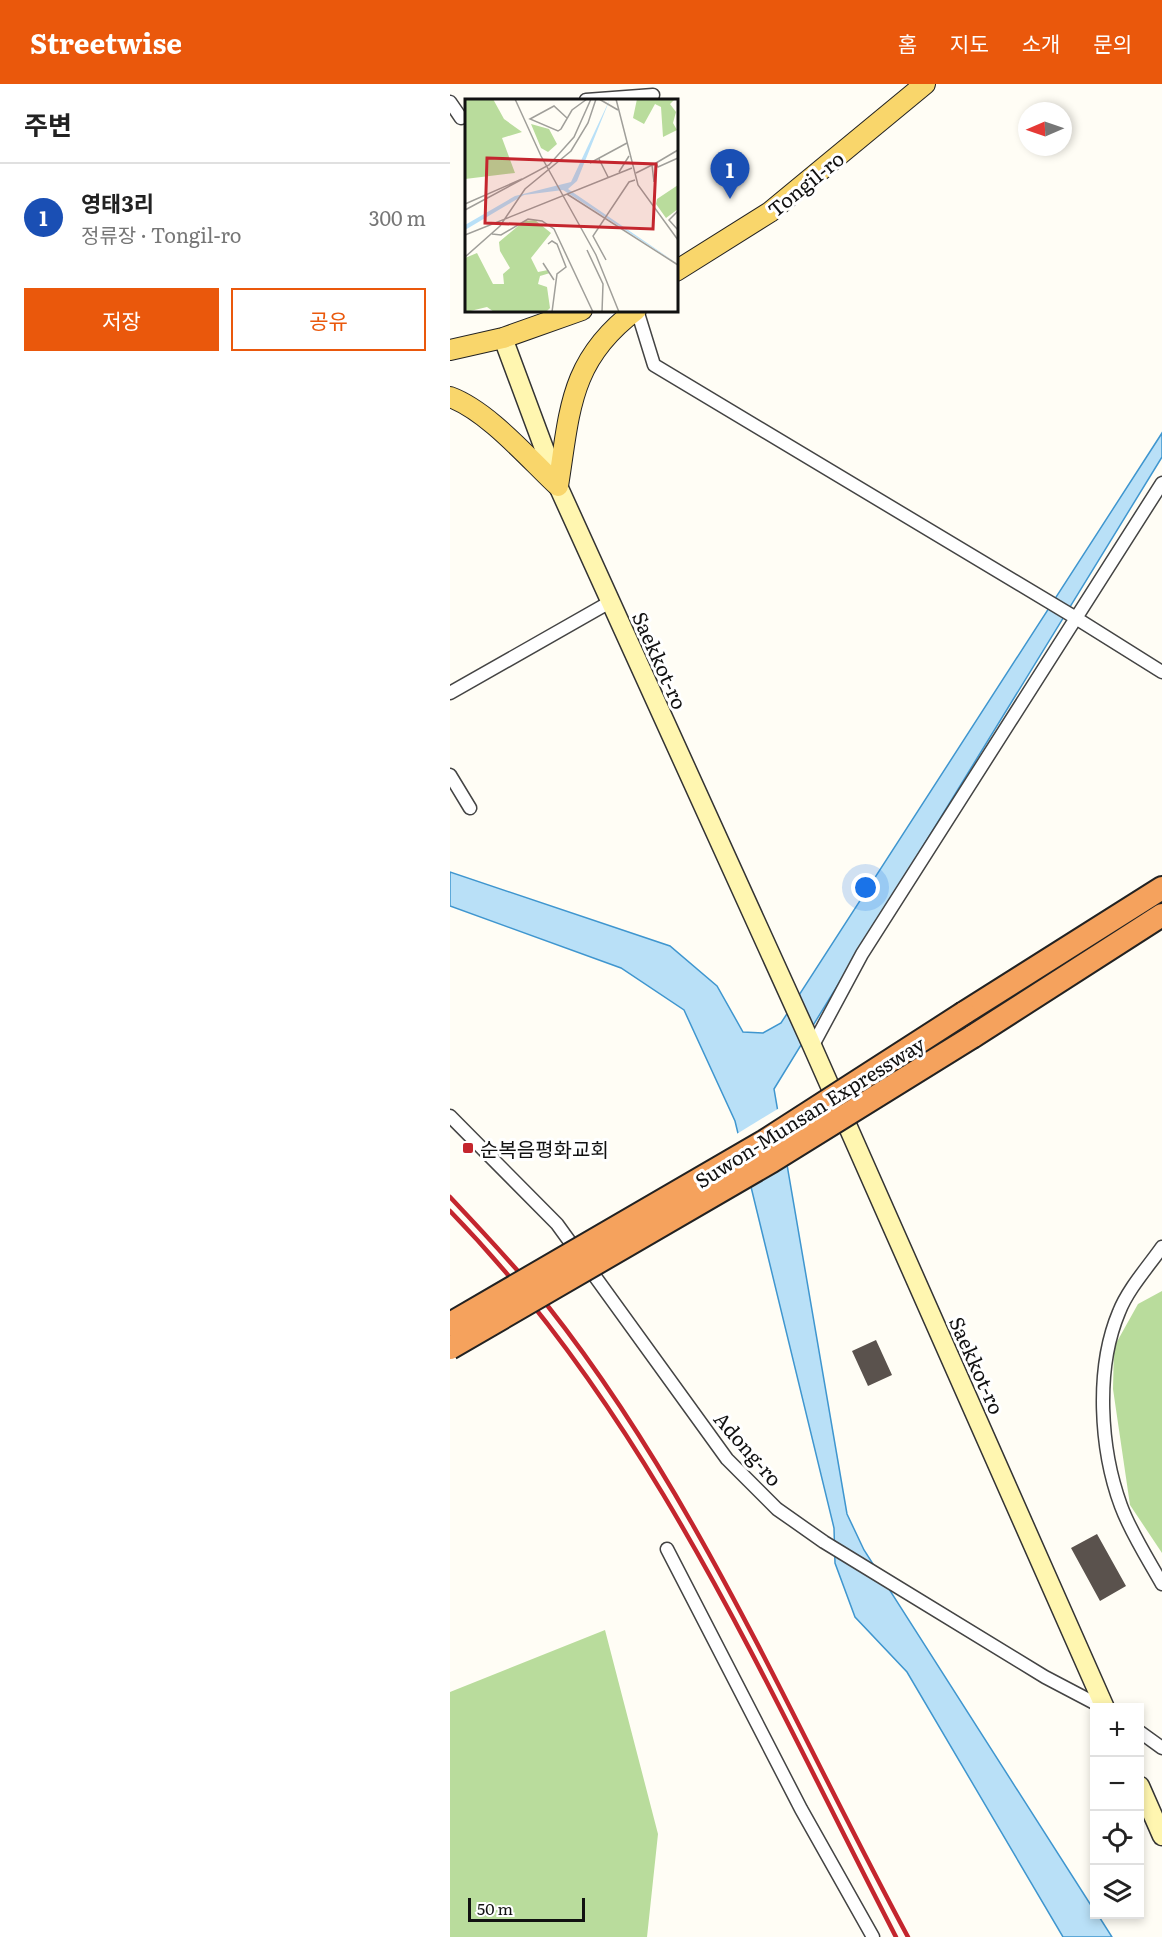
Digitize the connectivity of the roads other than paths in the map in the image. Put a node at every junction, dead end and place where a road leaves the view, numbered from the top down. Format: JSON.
{"nodes":[{"id":1,"x":925,"y":84,"type":"edge"},
{"id":2,"x":653,"y":95,"type":"dead end"},
{"id":3,"x":599,"y":99,"type":"edge"},
{"id":4,"x":450,"y":102,"type":"edge"},
{"id":5,"x":465,"y":121,"type":"edge"},
{"id":6,"x":680,"y":271,"type":"edge"},
{"id":7,"x":572,"y":312,"type":"edge"},
{"id":8,"x":635,"y":312,"type":"edge"},
{"id":9,"x":638,"y":312,"type":"edge"},
{"id":10,"x":503,"y":338,"type":"junction"},
{"id":11,"x":450,"y":350,"type":"edge"},
{"id":12,"x":450,"y":397,"type":"edge"},
{"id":13,"x":1162,"y":483,"type":"edge"},
{"id":14,"x":558,"y":486,"type":"junction"},
{"id":15,"x":610,"y":602,"type":"junction"},
{"id":16,"x":1074,"y":616,"type":"junction"},
{"id":17,"x":1162,"y":672,"type":"edge"},
{"id":18,"x":450,"y":693,"type":"edge"},
{"id":19,"x":450,"y":775,"type":"edge"},
{"id":20,"x":470,"y":808,"type":"dead end"},
{"id":21,"x":1162,"y":888,"type":"edge"},
{"id":22,"x":1162,"y":915,"type":"edge"},
{"id":23,"x":811,"y":1044,"type":"junction"},
{"id":24,"x":450,"y":1116,"type":"edge"},
{"id":25,"x":1162,"y":1247,"type":"edge"},
{"id":26,"x":450,"y":1324,"type":"edge"},
{"id":27,"x":450,"y":1348,"type":"edge"},
{"id":28,"x":667,"y":1549,"type":"dead end"},
{"id":29,"x":1162,"y":1584,"type":"edge"},
{"id":30,"x":1096,"y":1703,"type":"edge"},
{"id":31,"x":1102,"y":1703,"type":"edge"},
{"id":32,"x":1144,"y":1735,"type":"edge"},
{"id":33,"x":1162,"y":1748,"type":"edge"},
{"id":34,"x":1144,"y":1795,"type":"edge"},
{"id":35,"x":1162,"y":1836,"type":"edge"},
{"id":36,"x":873,"y":1937,"type":"edge"}],
"edges":[{"from":1,"to":6,"type":"main road","name":"Tongil-ro"},
{"from":2,"to":3,"type":"street"},
{"from":4,"to":5,"type":"street"},
{"from":7,"to":10,"type":"main road"},
{"from":8,"to":14,"type":"main road"},
{"from":9,"to":16,"type":"street"},
{"from":10,"to":11,"type":"main road"},
{"from":10,"to":14,"type":"street","name":"Saekkot-ro"},
{"from":12,"to":14,"type":"main road"},
{"from":13,"to":16,"type":"street"},
{"from":14,"to":15,"type":"street","name":"Saekkot-ro"},
{"from":15,"to":18,"type":"street"},
{"from":15,"to":23,"type":"street","name":"Saekkot-ro"},
{"from":16,"to":17,"type":"street"},
{"from":16,"to":23,"type":"street"},
{"from":19,"to":20,"type":"street"},
{"from":21,"to":26,"type":"highway","name":"Suwon-Munsan Expressway","bridge":true},
{"from":22,"to":27,"type":"highway","name":"Suwon-Munsan Expressway","bridge":true},
{"from":23,"to":31,"type":"street","name":"Saekkot-ro"},
{"from":24,"to":30,"type":"street","name":"Adong-ro"},
{"from":25,"to":29,"type":"street"},
{"from":28,"to":36,"type":"street"},
{"from":32,"to":33,"type":"street"},
{"from":34,"to":35,"type":"street"}]}
